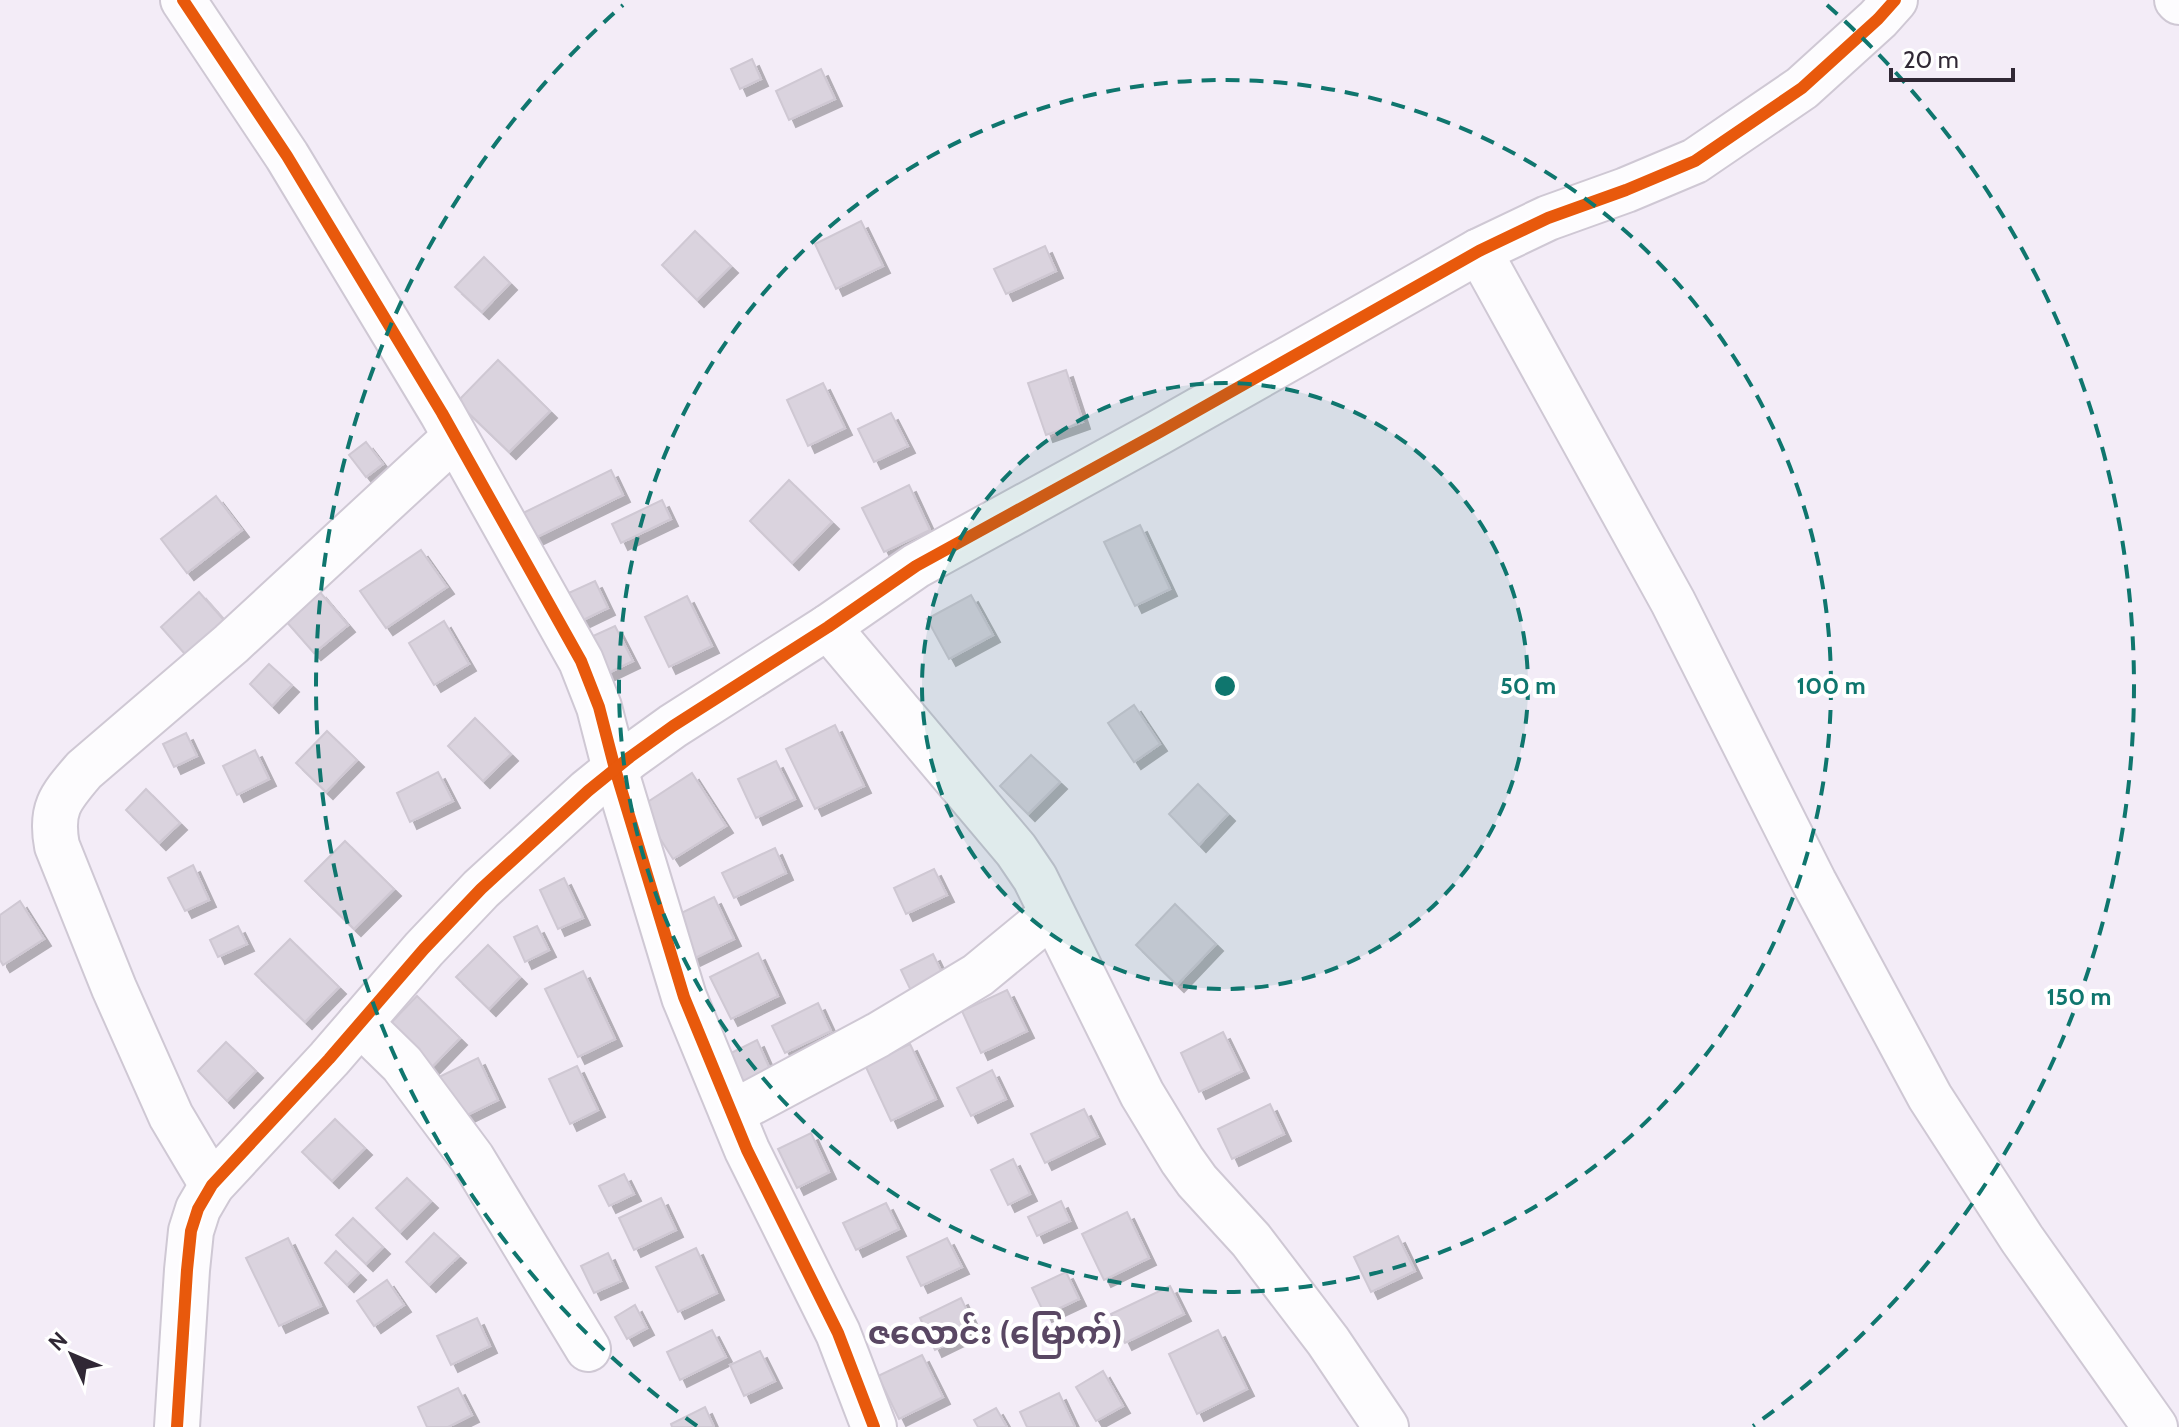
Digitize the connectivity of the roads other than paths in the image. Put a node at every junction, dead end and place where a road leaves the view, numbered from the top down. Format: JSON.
{"nodes":[{"id":1,"x":183,"y":0,"type":"edge"},
{"id":2,"x":1895,"y":0,"type":"edge"},
{"id":3,"x":1479,"y":251,"type":"junction"},
{"id":4,"x":455,"y":437,"type":"junction"},
{"id":5,"x":828,"y":627,"type":"junction"},
{"id":6,"x":615,"y":769,"type":"junction"},
{"id":7,"x":1052,"y":914,"type":"junction"},
{"id":8,"x":360,"y":1023,"type":"junction"},
{"id":9,"x":732,"y":1113,"type":"junction"},
{"id":10,"x":212,"y":1185,"type":"junction"},
{"id":11,"x":588,"y":1349,"type":"dead end"},
{"id":12,"x":177,"y":1427,"type":"edge"},
{"id":13,"x":874,"y":1427,"type":"edge"},
{"id":14,"x":1386,"y":1427,"type":"edge"},
{"id":15,"x":2155,"y":1427,"type":"edge"}],
"edges":[{"from":1,"to":4,"type":"street"},
{"from":2,"to":3,"type":"street"},
{"from":3,"to":5,"type":"street"},
{"from":3,"to":15,"type":"street"},
{"from":4,"to":6,"type":"street"},
{"from":4,"to":10,"type":"street"},
{"from":5,"to":6,"type":"street"},
{"from":5,"to":7,"type":"street"},
{"from":6,"to":8,"type":"street"},
{"from":6,"to":9,"type":"street"},
{"from":7,"to":9,"type":"street"},
{"from":7,"to":14,"type":"street"},
{"from":8,"to":10,"type":"street"},
{"from":8,"to":11,"type":"street"},
{"from":9,"to":13,"type":"street"},
{"from":10,"to":12,"type":"street"}]}
